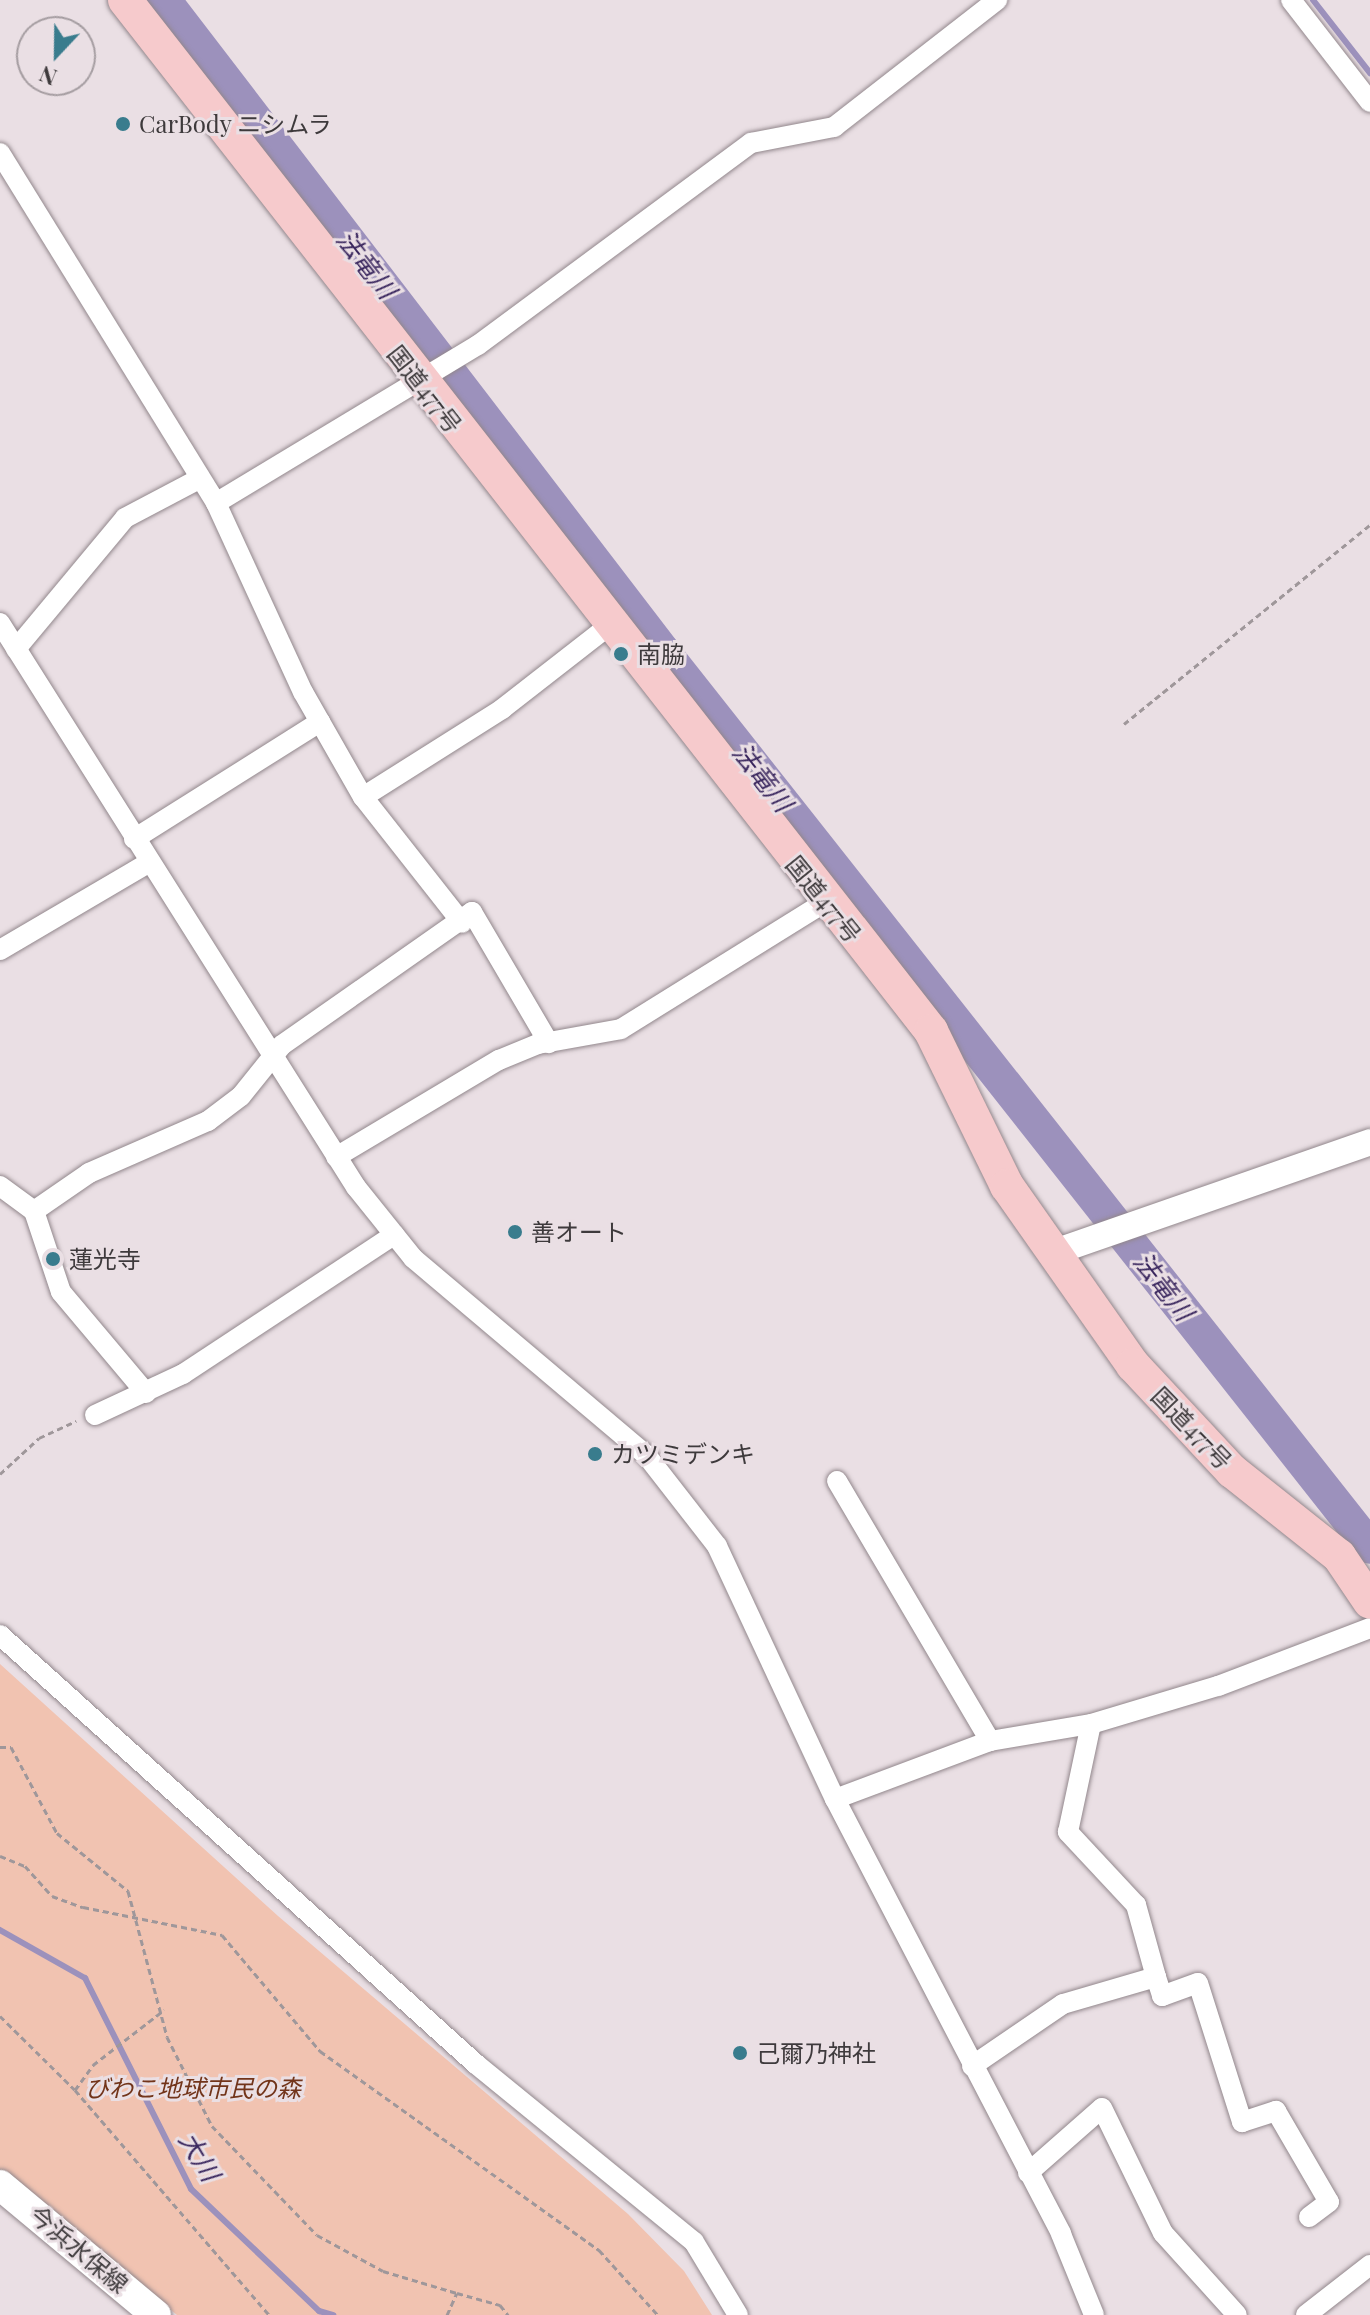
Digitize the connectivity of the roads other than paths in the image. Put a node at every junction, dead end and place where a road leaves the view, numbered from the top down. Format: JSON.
{"nodes":[{"id":1,"x":125,"y":0,"type":"edge"},
{"id":2,"x":997,"y":0,"type":"edge"},
{"id":3,"x":1291,"y":0,"type":"edge"},
{"id":4,"x":1370,"y":102,"type":"edge"},
{"id":5,"x":0,"y":153,"type":"edge"},
{"id":6,"x":420,"y":384,"type":"junction"},
{"id":7,"x":199,"y":479,"type":"junction"},
{"id":8,"x":216,"y":503,"type":"junction"},
{"id":9,"x":0,"y":623,"type":"edge"},
{"id":10,"x":610,"y":625,"type":"junction"},
{"id":11,"x":16,"y":649,"type":"junction"},
{"id":12,"x":320,"y":722,"type":"junction"},
{"id":13,"x":363,"y":797,"type":"junction"},
{"id":14,"x":134,"y":839,"type":"junction"},
{"id":15,"x":148,"y":863,"type":"junction"},
{"id":16,"x":825,"y":902,"type":"junction"},
{"id":17,"x":462,"y":923,"type":"junction"},
{"id":18,"x":0,"y":950,"type":"edge"},
{"id":19,"x":549,"y":1043,"type":"junction"},
{"id":20,"x":273,"y":1062,"type":"junction"},
{"id":21,"x":1370,"y":1142,"type":"edge"},
{"id":22,"x":336,"y":1157,"type":"junction"},
{"id":23,"x":0,"y":1186,"type":"edge"},
{"id":24,"x":34,"y":1211,"type":"junction"},
{"id":25,"x":394,"y":1235,"type":"junction"},
{"id":26,"x":1052,"y":1253,"type":"junction"},
{"id":27,"x":146,"y":1393,"type":"junction"},
{"id":28,"x":95,"y":1415,"type":"road end"},
{"id":29,"x":837,"y":1481,"type":"dead end"},
{"id":30,"x":1370,"y":1602,"type":"edge"},
{"id":31,"x":1370,"y":1628,"type":"edge"},
{"id":32,"x":0,"y":1635,"type":"edge"},
{"id":33,"x":1091,"y":1724,"type":"junction"},
{"id":34,"x":990,"y":1741,"type":"junction"},
{"id":35,"x":835,"y":1799,"type":"junction"},
{"id":36,"x":1156,"y":1977,"type":"junction"},
{"id":37,"x":972,"y":2066,"type":"junction"},
{"id":38,"x":1028,"y":2173,"type":"junction"},
{"id":39,"x":0,"y":2185,"type":"edge"},
{"id":40,"x":1309,"y":2217,"type":"dead end"},
{"id":41,"x":1370,"y":2265,"type":"edge"},
{"id":42,"x":156,"y":2315,"type":"edge"},
{"id":43,"x":738,"y":2315,"type":"edge"},
{"id":44,"x":1094,"y":2315,"type":"edge"},
{"id":45,"x":1237,"y":2315,"type":"edge"},
{"id":46,"x":1306,"y":2315,"type":"edge"}],
"edges":[{"from":1,"to":6,"type":"highway","name":"国道477号"},
{"from":2,"to":6,"type":"street"},
{"from":3,"to":4,"type":"street"},
{"from":5,"to":7,"type":"street"},
{"from":6,"to":8,"type":"street"},
{"from":6,"to":10,"type":"highway","name":"国道477号"},
{"from":7,"to":8,"type":"street"},
{"from":7,"to":11,"type":"street"},
{"from":8,"to":12,"type":"street"},
{"from":9,"to":11,"type":"street"},
{"from":10,"to":13,"type":"street"},
{"from":10,"to":16,"type":"highway","name":"国道477号"},
{"from":11,"to":14,"type":"street"},
{"from":12,"to":13,"type":"street"},
{"from":12,"to":14,"type":"street"},
{"from":13,"to":17,"type":"street"},
{"from":14,"to":15,"type":"street"},
{"from":15,"to":18,"type":"street"},
{"from":15,"to":20,"type":"street"},
{"from":16,"to":19,"type":"street"},
{"from":16,"to":26,"type":"highway","name":"国道477号"},
{"from":17,"to":19,"type":"street"},
{"from":17,"to":20,"type":"street"},
{"from":19,"to":22,"type":"street"},
{"from":20,"to":22,"type":"street"},
{"from":20,"to":24,"type":"street"},
{"from":21,"to":26,"type":"street"},
{"from":22,"to":25,"type":"street"},
{"from":23,"to":24,"type":"street"},
{"from":24,"to":27,"type":"street"},
{"from":25,"to":27,"type":"street"},
{"from":25,"to":35,"type":"street"},
{"from":26,"to":30,"type":"highway","name":"国道477号"},
{"from":27,"to":28,"type":"street"},
{"from":29,"to":34,"type":"street"},
{"from":31,"to":33,"type":"street"},
{"from":32,"to":43,"type":"street"},
{"from":33,"to":34,"type":"street"},
{"from":33,"to":36,"type":"street"},
{"from":34,"to":35,"type":"street"},
{"from":35,"to":37,"type":"street"},
{"from":36,"to":37,"type":"street"},
{"from":36,"to":40,"type":"street"},
{"from":37,"to":38,"type":"street"},
{"from":38,"to":44,"type":"street"},
{"from":38,"to":45,"type":"street"},
{"from":39,"to":42,"type":"main road","name":"今浜水保線"},
{"from":41,"to":46,"type":"street"}]}
